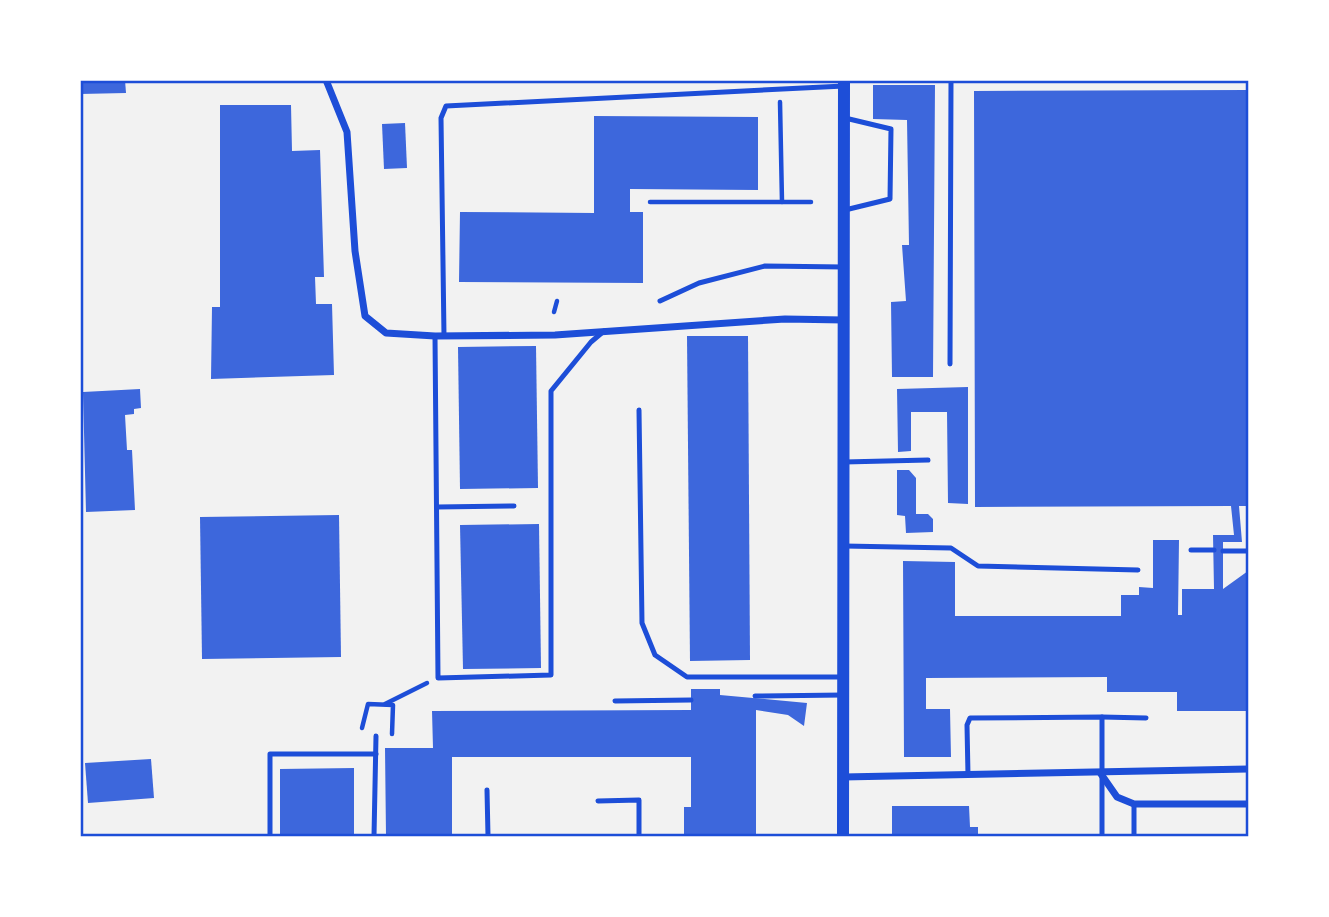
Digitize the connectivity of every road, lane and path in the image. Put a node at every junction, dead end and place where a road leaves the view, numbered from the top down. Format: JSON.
{"nodes":[{"id":1,"x":326,"y":80,"type":"edge"},
{"id":2,"x":951,"y":80,"type":"edge"},
{"id":3,"x":844,"y":83,"type":"edge"},
{"id":4,"x":780,"y":89,"type":"junction"},
{"id":5,"x":845,"y":118,"type":"junction"},
{"id":6,"x":650,"y":202,"type":"dead end"},
{"id":7,"x":782,"y":202,"type":"junction"},
{"id":8,"x":811,"y":202,"type":"dead end"},
{"id":9,"x":845,"y":210,"type":"junction"},
{"id":10,"x":845,"y":267,"type":"junction"},
{"id":11,"x":660,"y":301,"type":"dead end"},
{"id":12,"x":557,"y":302,"type":"dead end"},
{"id":13,"x":554,"y":312,"type":"dead end"},
{"id":14,"x":844,"y":320,"type":"junction"},
{"id":15,"x":605,"y":330,"type":"junction"},
{"id":16,"x":440,"y":336,"type":"junction"},
{"id":17,"x":950,"y":364,"type":"dead end"},
{"id":18,"x":639,"y":410,"type":"dead end"},
{"id":19,"x":929,"y":460,"type":"dead end"},
{"id":20,"x":844,"y":462,"type":"junction"},
{"id":21,"x":514,"y":506,"type":"dead end"},
{"id":22,"x":437,"y":508,"type":"junction"},
{"id":23,"x":844,"y":546,"type":"junction"},
{"id":24,"x":1191,"y":550,"type":"dead end"},
{"id":25,"x":1214,"y":551,"type":"dead end"},
{"id":26,"x":1223,"y":551,"type":"dead end"},
{"id":27,"x":1248,"y":551,"type":"edge"},
{"id":28,"x":1138,"y":570,"type":"dead end"},
{"id":29,"x":500,"y":668,"type":"dead end"},
{"id":30,"x":499,"y":677,"type":"junction"},
{"id":31,"x":844,"y":677,"type":"junction"},
{"id":32,"x":438,"y":678,"type":"junction"},
{"id":33,"x":843,"y":695,"type":"junction"},
{"id":34,"x":755,"y":696,"type":"dead end"},
{"id":35,"x":691,"y":700,"type":"dead end"},
{"id":36,"x":615,"y":701,"type":"dead end"},
{"id":37,"x":383,"y":705,"type":"dead end"},
{"id":38,"x":1102,"y":718,"type":"junction"},
{"id":39,"x":1146,"y":718,"type":"dead end"},
{"id":40,"x":376,"y":736,"type":"dead end"},
{"id":41,"x":376,"y":754,"type":"junction"},
{"id":42,"x":1248,"y":769,"type":"edge"},
{"id":43,"x":1101,"y":774,"type":"junction"},
{"id":44,"x":968,"y":775,"type":"junction"},
{"id":45,"x":843,"y":777,"type":"junction"},
{"id":46,"x":487,"y":790,"type":"dead end"},
{"id":47,"x":598,"y":801,"type":"dead end"},
{"id":48,"x":1134,"y":804,"type":"junction"},
{"id":49,"x":1248,"y":804,"type":"edge"},
{"id":50,"x":270,"y":836,"type":"edge"},
{"id":51,"x":374,"y":836,"type":"edge"},
{"id":52,"x":488,"y":836,"type":"edge"},
{"id":53,"x":639,"y":836,"type":"edge"},
{"id":54,"x":843,"y":836,"type":"edge"},
{"id":55,"x":1102,"y":836,"type":"edge"},
{"id":56,"x":1134,"y":836,"type":"edge"}],
"edges":[{"from":1,"to":16,"type":"street"},
{"from":2,"to":17,"type":"lane"},
{"from":3,"to":4,"type":"lane"},
{"from":3,"to":5,"type":"street"},
{"from":4,"to":7,"type":"path"},
{"from":4,"to":16,"type":"lane"},
{"from":5,"to":9,"type":"street"},
{"from":5,"to":9,"type":"lane"},
{"from":6,"to":7,"type":"path"},
{"from":7,"to":8,"type":"path"},
{"from":9,"to":10,"type":"street"},
{"from":10,"to":11,"type":"lane"},
{"from":10,"to":14,"type":"street"},
{"from":12,"to":13,"type":"path"},
{"from":14,"to":15,"type":"street"},
{"from":14,"to":20,"type":"street"},
{"from":15,"to":16,"type":"street"},
{"from":15,"to":30,"type":"lane"},
{"from":16,"to":22,"type":"lane"},
{"from":18,"to":31,"type":"lane"},
{"from":19,"to":20,"type":"lane"},
{"from":20,"to":23,"type":"street"},
{"from":21,"to":22,"type":"lane"},
{"from":22,"to":32,"type":"lane"},
{"from":23,"to":28,"type":"lane"},
{"from":23,"to":31,"type":"street"},
{"from":24,"to":25,"type":"lane"},
{"from":26,"to":27,"type":"lane"},
{"from":29,"to":30,"type":"lane"},
{"from":30,"to":32,"type":"lane"},
{"from":31,"to":33,"type":"street"},
{"from":32,"to":37,"type":"path"},
{"from":33,"to":34,"type":"lane"},
{"from":33,"to":45,"type":"street"},
{"from":35,"to":36,"type":"lane"},
{"from":38,"to":39,"type":"lane"},
{"from":38,"to":43,"type":"lane"},
{"from":38,"to":44,"type":"lane"},
{"from":40,"to":41,"type":"lane"},
{"from":41,"to":50,"type":"lane"},
{"from":41,"to":51,"type":"lane"},
{"from":42,"to":43,"type":"street"},
{"from":43,"to":44,"type":"street"},
{"from":43,"to":48,"type":"street"},
{"from":43,"to":55,"type":"lane"},
{"from":44,"to":45,"type":"street"},
{"from":45,"to":54,"type":"street"},
{"from":46,"to":52,"type":"lane"},
{"from":47,"to":53,"type":"lane"},
{"from":48,"to":49,"type":"street"},
{"from":48,"to":56,"type":"lane"}]}
